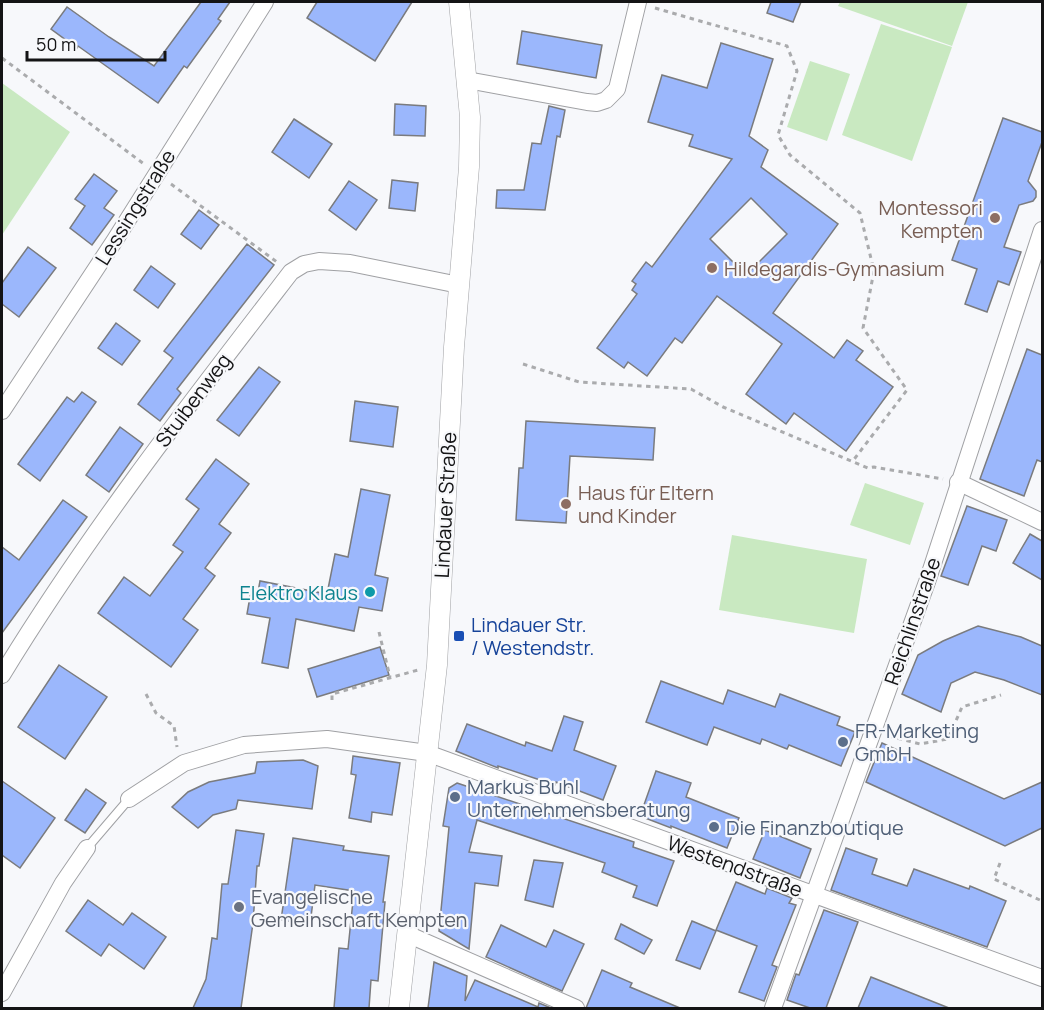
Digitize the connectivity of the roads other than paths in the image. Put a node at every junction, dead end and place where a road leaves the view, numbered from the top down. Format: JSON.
{"nodes":[{"id":1,"x":265,"y":2,"type":"edge"},
{"id":2,"x":459,"y":2,"type":"edge"},
{"id":3,"x":638,"y":2,"type":"edge"},
{"id":4,"x":467,"y":80,"type":"junction"},
{"id":5,"x":1042,"y":234,"type":"edge"},
{"id":6,"x":459,"y":285,"type":"junction"},
{"id":7,"x":2,"y":411,"type":"edge"},
{"id":8,"x":958,"y":482,"type":"junction"},
{"id":9,"x":1042,"y":522,"type":"edge"},
{"id":10,"x":2,"y":675,"type":"edge"},
{"id":11,"x":427,"y":753,"type":"junction"},
{"id":12,"x":129,"y":799,"type":"joint"},
{"id":13,"x":87,"y":848,"type":"joint"},
{"id":14,"x":814,"y":895,"type":"junction"},
{"id":15,"x":407,"y":934,"type":"junction"},
{"id":16,"x":1042,"y":978,"type":"edge"},
{"id":17,"x":2,"y":993,"type":"edge"},
{"id":18,"x":399,"y":1008,"type":"edge"},
{"id":19,"x":576,"y":1008,"type":"edge"},
{"id":20,"x":775,"y":1008,"type":"edge"}],
"edges":[{"from":1,"to":7,"type":"street","name":"Lessingstraße"},
{"from":2,"to":4,"type":"street","name":"Lindauer Straße"},
{"from":3,"to":4,"type":"street"},
{"from":4,"to":6,"type":"street","name":"Lindauer Straße"},
{"from":5,"to":8,"type":"street","name":"Reichlinstraße"},
{"from":6,"to":10,"type":"street","name":"Stuibenweg"},
{"from":6,"to":11,"type":"street","name":"Lindauer Straße"},
{"from":8,"to":9,"type":"street"},
{"from":8,"to":14,"type":"street","name":"Reichlinstraße"},
{"from":11,"to":12,"type":"street","name":"Westendstraße"},
{"from":11,"to":14,"type":"street","name":"Westendstraße"},
{"from":11,"to":15,"type":"street","name":"Lindauer Straße"},
{"from":12,"to":13,"type":"lane"},
{"from":13,"to":17,"type":"street"},
{"from":14,"to":16,"type":"street","name":"Westendstraße"},
{"from":14,"to":20,"type":"street","name":"Reichlinstraße"},
{"from":15,"to":18,"type":"street","name":"Lindauer Straße"},
{"from":15,"to":19,"type":"street"}]}
